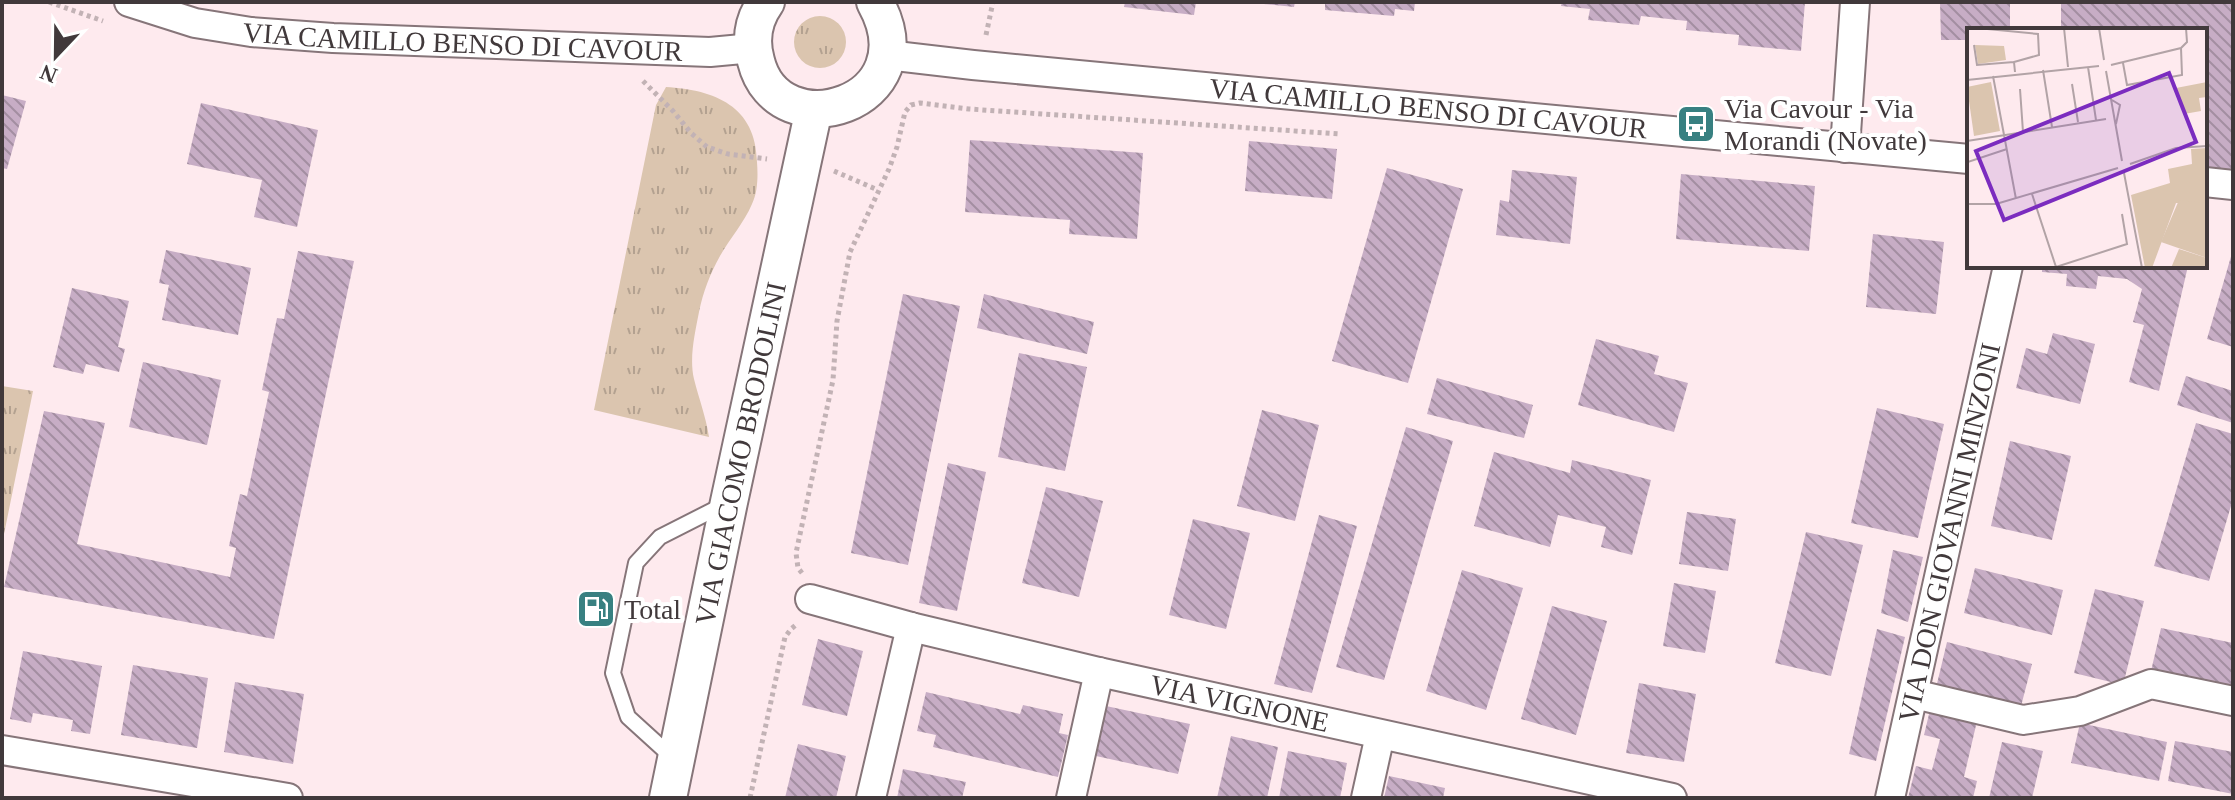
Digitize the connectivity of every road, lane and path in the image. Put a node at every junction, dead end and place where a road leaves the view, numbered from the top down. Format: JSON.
{"nodes":[{"id":1,"x":129,"y":2,"type":"edge"},
{"id":2,"x":766,"y":2,"type":"edge"},
{"id":3,"x":875,"y":2,"type":"edge"},
{"id":4,"x":993,"y":2,"type":"edge"},
{"id":5,"x":1855,"y":2,"type":"edge"},
{"id":6,"x":976,"y":41,"type":"dead end"},
{"id":7,"x":753,"y":48,"type":"junction"},
{"id":8,"x":887,"y":55,"type":"junction"},
{"id":9,"x":814,"y":109,"type":"junction"},
{"id":10,"x":1348,"y":135,"type":"dead end"},
{"id":11,"x":1845,"y":148,"type":"junction"},
{"id":12,"x":1967,"y":159,"type":"edge"},
{"id":13,"x":833,"y":171,"type":"dead end"},
{"id":14,"x":2207,"y":182,"type":"edge"},
{"id":15,"x":2233,"y":185,"type":"edge"},
{"id":16,"x":878,"y":190,"type":"junction"},
{"id":17,"x":2008,"y":268,"type":"edge"},
{"id":18,"x":729,"y":502,"type":"junction"},
{"id":19,"x":810,"y":599,"type":"junction"},
{"id":20,"x":911,"y":627,"type":"junction"},
{"id":21,"x":1099,"y":672,"type":"junction"},
{"id":22,"x":1914,"y":694,"type":"junction"},
{"id":23,"x":2233,"y":701,"type":"edge"},
{"id":24,"x":1380,"y":735,"type":"junction"},
{"id":25,"x":2,"y":750,"type":"edge"},
{"id":26,"x":676,"y":760,"type":"junction"},
{"id":27,"x":288,"y":798,"type":"edge"},
{"id":28,"x":668,"y":798,"type":"edge"},
{"id":29,"x":750,"y":798,"type":"edge"},
{"id":30,"x":871,"y":798,"type":"edge"},
{"id":31,"x":1071,"y":798,"type":"edge"},
{"id":32,"x":1366,"y":798,"type":"edge"},
{"id":33,"x":1672,"y":798,"type":"edge"},
{"id":34,"x":1890,"y":798,"type":"edge"}],
"edges":[{"from":1,"to":7,"type":"street","name":"VIA CAMILLO BENSO DI CAVOUR"},
{"from":2,"to":7,"type":"street"},
{"from":3,"to":8,"type":"street"},
{"from":4,"to":6,"type":"path"},
{"from":5,"to":11,"type":"street"},
{"from":7,"to":9,"type":"street"},
{"from":8,"to":9,"type":"street"},
{"from":8,"to":11,"type":"street","name":"VIA CAMILLO BENSO DI CAVOUR"},
{"from":9,"to":18,"type":"street","name":"VIA GIACOMO BRODOLINI"},
{"from":10,"to":16,"type":"path"},
{"from":11,"to":12,"type":"street","name":"VIA CAMILLO BENSO DI CAVOUR"},
{"from":13,"to":16,"type":"path"},
{"from":14,"to":15,"type":"street"},
{"from":16,"to":19,"type":"path"},
{"from":17,"to":22,"type":"street","name":"VIA DON GIOVANNI MINZONI"},
{"from":18,"to":26,"type":"street","name":"VIA GIACOMO BRODOLINI"},
{"from":18,"to":26,"type":"lane"},
{"from":19,"to":20,"type":"street","name":"VIA VIGNONE"},
{"from":19,"to":29,"type":"path"},
{"from":20,"to":21,"type":"street","name":"VIA VIGNONE"},
{"from":20,"to":30,"type":"street"},
{"from":21,"to":24,"type":"street","name":"VIA VIGNONE"},
{"from":21,"to":31,"type":"street"},
{"from":22,"to":23,"type":"street"},
{"from":22,"to":34,"type":"street","name":"VIA DON GIOVANNI MINZONI"},
{"from":24,"to":32,"type":"street"},
{"from":24,"to":33,"type":"street","name":"VIA VIGNONE"},
{"from":25,"to":27,"type":"street"},
{"from":26,"to":28,"type":"street","name":"VIA GIACOMO BRODOLINI"}]}
